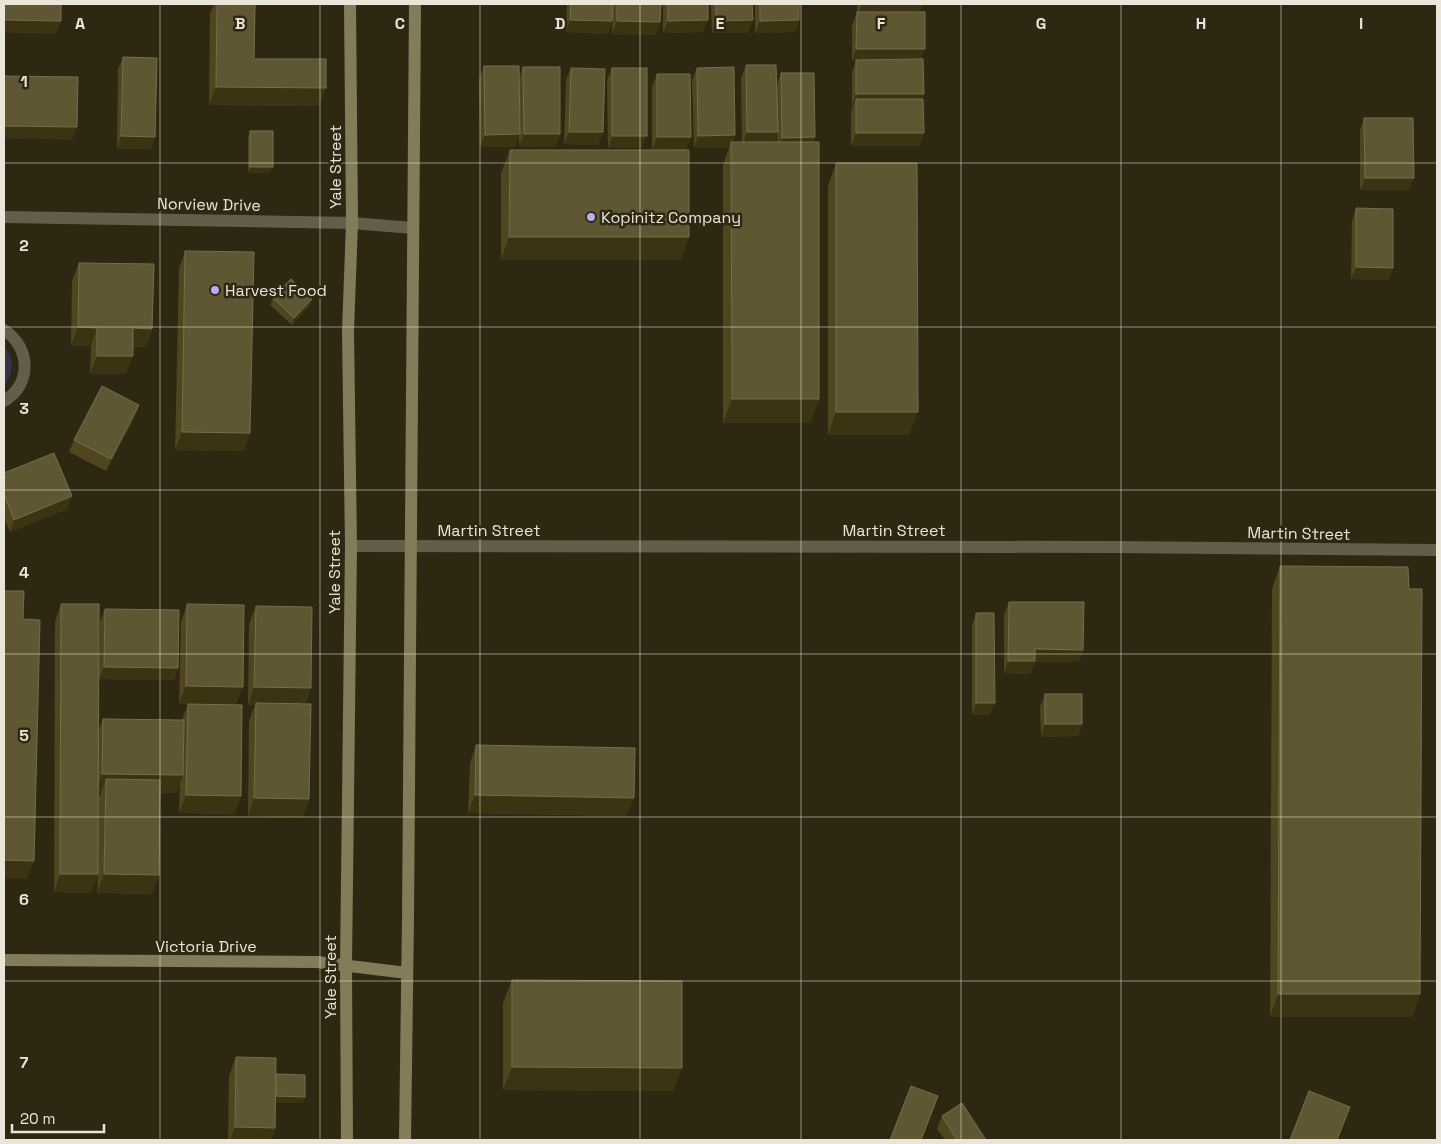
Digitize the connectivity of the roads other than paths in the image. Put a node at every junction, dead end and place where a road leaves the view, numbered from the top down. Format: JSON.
{"nodes":[{"id":1,"x":350,"y":4,"type":"edge"},
{"id":2,"x":415,"y":4,"type":"edge"},
{"id":3,"x":4,"y":217,"type":"edge"},
{"id":4,"x":352,"y":223,"type":"junction"},
{"id":5,"x":413,"y":228,"type":"junction"},
{"id":6,"x":4,"y":330,"type":"edge"},
{"id":7,"x":4,"y":401,"type":"edge"},
{"id":8,"x":351,"y":546,"type":"junction"},
{"id":9,"x":410,"y":546,"type":"junction"},
{"id":10,"x":1437,"y":550,"type":"edge"},
{"id":11,"x":4,"y":960,"type":"edge"},
{"id":12,"x":346,"y":966,"type":"junction"},
{"id":13,"x":407,"y":973,"type":"junction"},
{"id":14,"x":347,"y":1140,"type":"edge"},
{"id":15,"x":405,"y":1140,"type":"edge"}],
"edges":[{"from":1,"to":4,"type":"main road","name":"Yale Street"},
{"from":2,"to":5,"type":"main road"},
{"from":3,"to":4,"type":"street","name":"Norview Drive"},
{"from":4,"to":5,"type":"street","name":"Norview Drive"},
{"from":4,"to":8,"type":"main road","name":"Yale Street"},
{"from":5,"to":9,"type":"main road"},
{"from":6,"to":7,"type":"street"},
{"from":8,"to":9,"type":"street","name":"Martin Street"},
{"from":8,"to":12,"type":"main road","name":"Yale Street"},
{"from":9,"to":10,"type":"street","name":"Martin Street"},
{"from":9,"to":13,"type":"main road"},
{"from":11,"to":12,"type":"main road","name":"Victoria Drive"},
{"from":12,"to":13,"type":"main road","name":"Victoria Drive"},
{"from":12,"to":14,"type":"main road","name":"Yale Street"},
{"from":13,"to":15,"type":"main road"}]}
